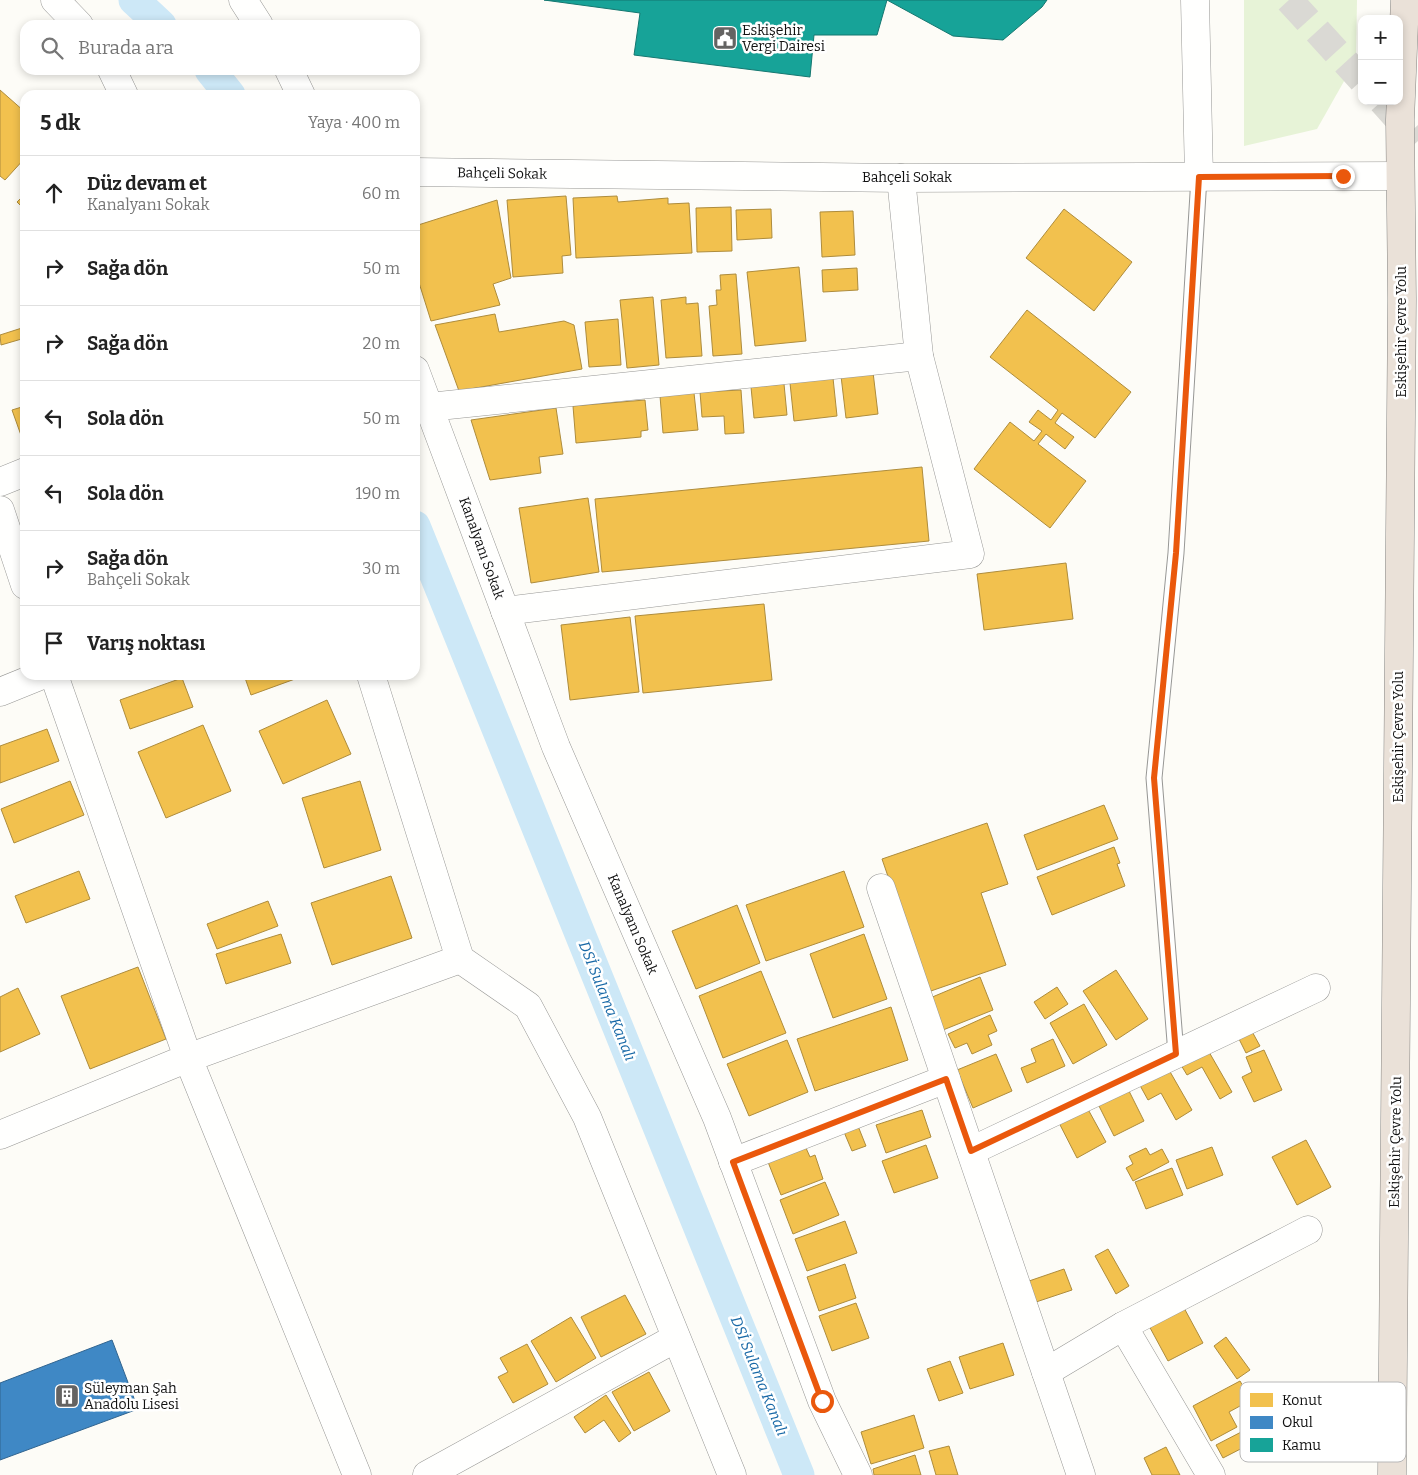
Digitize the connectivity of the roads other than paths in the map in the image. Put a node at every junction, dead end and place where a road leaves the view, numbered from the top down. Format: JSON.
{"nodes":[{"id":1,"x":55,"y":0,"type":"edge"},
{"id":2,"x":243,"y":0,"type":"edge"},
{"id":3,"x":1195,"y":0,"type":"edge"},
{"id":4,"x":1405,"y":0,"type":"edge"},
{"id":5,"x":74,"y":20,"type":"edge"},
{"id":6,"x":256,"y":20,"type":"edge"},
{"id":7,"x":114,"y":75,"type":"edge"},
{"id":8,"x":292,"y":75,"type":"edge"},
{"id":9,"x":122,"y":90,"type":"edge"},
{"id":10,"x":299,"y":90,"type":"edge"},
{"id":11,"x":420,"y":172,"type":"edge"},
{"id":12,"x":1400,"y":176,"type":"junction"},
{"id":13,"x":1199,"y":177,"type":"junction"},
{"id":14,"x":901,"y":178,"type":"junction"},
{"id":15,"x":919,"y":356,"type":"junction"},
{"id":16,"x":420,"y":383,"type":"edge"},
{"id":17,"x":429,"y":407,"type":"junction"},
{"id":18,"x":20,"y":474,"type":"edge"},
{"id":19,"x":0,"y":482,"type":"edge"},
{"id":20,"x":0,"y":510,"type":"edge"},
{"id":21,"x":20,"y":570,"type":"edge"},
{"id":22,"x":506,"y":611,"type":"junction"},
{"id":23,"x":30,"y":680,"type":"edge"},
{"id":24,"x":56,"y":680,"type":"edge"},
{"id":25,"x":373,"y":680,"type":"edge"},
{"id":26,"x":0,"y":692,"type":"edge"},
{"id":27,"x":881,"y":888,"type":"dead end"},
{"id":28,"x":460,"y":959,"type":"junction"},
{"id":29,"x":1316,"y":988,"type":"dead end"},
{"id":30,"x":1176,"y":1054,"type":"junction"},
{"id":31,"x":188,"y":1058,"type":"junction"},
{"id":32,"x":946,"y":1079,"type":"junction"},
{"id":33,"x":0,"y":1135,"type":"edge"},
{"id":34,"x":971,"y":1151,"type":"junction"},
{"id":35,"x":733,"y":1162,"type":"junction"},
{"id":36,"x":1308,"y":1230,"type":"dead end"},
{"id":37,"x":1123,"y":1326,"type":"junction"},
{"id":38,"x":676,"y":1338,"type":"junction"},
{"id":39,"x":1046,"y":1372,"type":"junction"},
{"id":40,"x":1393,"y":1382,"type":"edge"},
{"id":41,"x":1392,"y":1462,"type":"edge"},
{"id":42,"x":357,"y":1475,"type":"edge"},
{"id":43,"x":427,"y":1475,"type":"edge"},
{"id":44,"x":732,"y":1475,"type":"edge"},
{"id":45,"x":858,"y":1475,"type":"edge"},
{"id":46,"x":1081,"y":1475,"type":"edge"},
{"id":47,"x":1211,"y":1475,"type":"edge"},
{"id":48,"x":1392,"y":1475,"type":"edge"}],
"edges":[{"from":1,"to":5,"type":"street"},
{"from":2,"to":6,"type":"street"},
{"from":3,"to":13,"type":"street"},
{"from":4,"to":12,"type":"highway","name":"Eskişehir Çevre Yolu"},
{"from":7,"to":9,"type":"street"},
{"from":8,"to":10,"type":"street"},
{"from":11,"to":14,"type":"street","name":"Bahçeli Sokak"},
{"from":12,"to":13,"type":"street","name":"Bahçeli Sokak"},
{"from":12,"to":40,"type":"highway","name":"Eskişehir Çevre Yolu"},
{"from":13,"to":14,"type":"street","name":"Bahçeli Sokak"},
{"from":13,"to":30,"type":"lane"},
{"from":14,"to":15,"type":"street"},
{"from":15,"to":17,"type":"street"},
{"from":15,"to":22,"type":"street"},
{"from":16,"to":17,"type":"street","name":"Kanalyanı Sokak"},
{"from":17,"to":22,"type":"street","name":"Kanalyanı Sokak"},
{"from":18,"to":19,"type":"street"},
{"from":20,"to":21,"type":"street"},
{"from":22,"to":35,"type":"street","name":"Kanalyanı Sokak"},
{"from":23,"to":26,"type":"street"},
{"from":24,"to":31,"type":"street"},
{"from":25,"to":28,"type":"street"},
{"from":27,"to":32,"type":"street"},
{"from":28,"to":31,"type":"street"},
{"from":28,"to":38,"type":"street"},
{"from":29,"to":30,"type":"street"},
{"from":30,"to":34,"type":"street"},
{"from":31,"to":33,"type":"street"},
{"from":31,"to":42,"type":"street"},
{"from":32,"to":34,"type":"street"},
{"from":32,"to":35,"type":"street"},
{"from":34,"to":39,"type":"street"},
{"from":35,"to":45,"type":"street","name":"Kanalyanı Sokak"},
{"from":36,"to":37,"type":"street"},
{"from":37,"to":39,"type":"street"},
{"from":37,"to":47,"type":"street"},
{"from":38,"to":43,"type":"street"},
{"from":38,"to":44,"type":"street"},
{"from":39,"to":46,"type":"street"},
{"from":41,"to":48,"type":"highway","name":"Eskişehir Çevre Yolu"}]}
